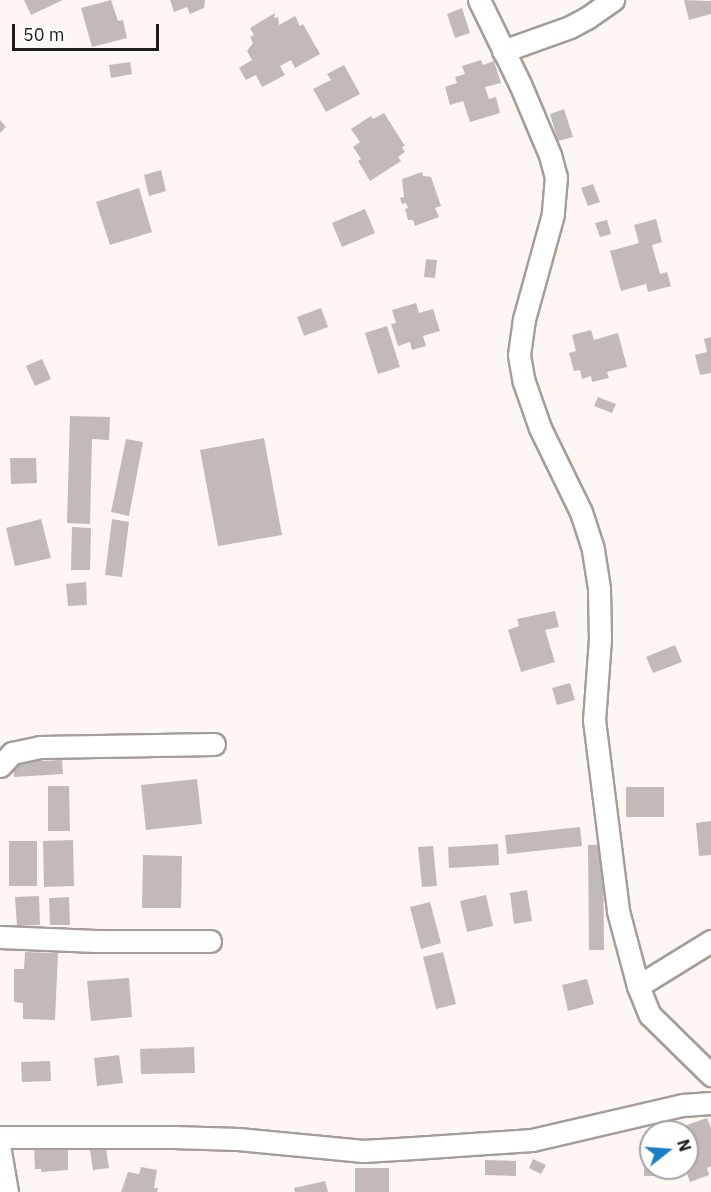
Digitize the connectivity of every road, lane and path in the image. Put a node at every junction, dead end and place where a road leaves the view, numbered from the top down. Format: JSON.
{"nodes":[{"id":1,"x":480,"y":0,"type":"edge"},
{"id":2,"x":613,"y":0,"type":"edge"},
{"id":3,"x":503,"y":51,"type":"junction"},
{"id":4,"x":214,"y":744,"type":"dead end"},
{"id":5,"x":0,"y":766,"type":"edge"},
{"id":6,"x":0,"y":937,"type":"edge"},
{"id":7,"x":210,"y":941,"type":"dead end"},
{"id":8,"x":711,"y":941,"type":"edge"},
{"id":9,"x":638,"y":986,"type":"junction"},
{"id":10,"x":711,"y":1075,"type":"edge"},
{"id":11,"x":711,"y":1103,"type":"edge"},
{"id":12,"x":0,"y":1137,"type":"edge"},
{"id":13,"x":0,"y":1151,"type":"edge"},
{"id":14,"x":7,"y":1192,"type":"edge"}],
"edges":[{"from":1,"to":3,"type":"street"},
{"from":2,"to":3,"type":"street"},
{"from":3,"to":9,"type":"street"},
{"from":4,"to":5,"type":"street"},
{"from":6,"to":7,"type":"street"},
{"from":8,"to":9,"type":"street"},
{"from":9,"to":10,"type":"street"},
{"from":11,"to":12,"type":"street"},
{"from":13,"to":14,"type":"street"}]}
